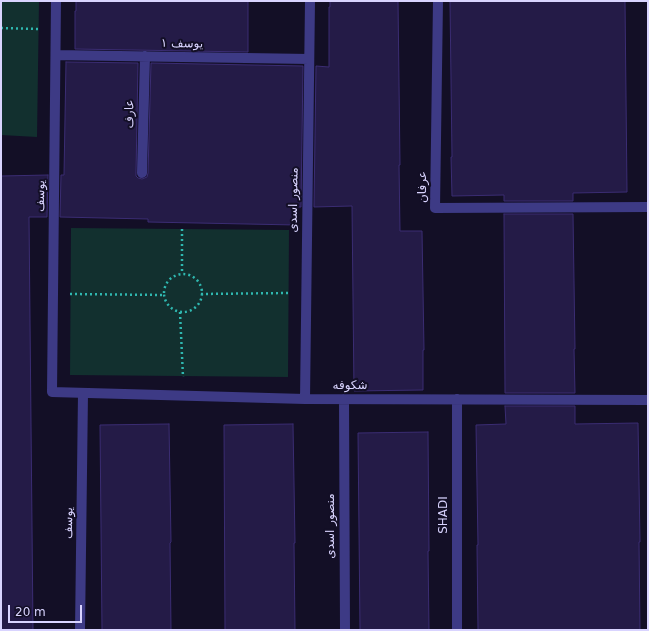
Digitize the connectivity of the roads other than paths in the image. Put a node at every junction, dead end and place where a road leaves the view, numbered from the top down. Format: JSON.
{"nodes":[{"id":1,"x":56,"y":1,"type":"edge"},
{"id":2,"x":310,"y":1,"type":"edge"},
{"id":3,"x":438,"y":1,"type":"edge"},
{"id":4,"x":56,"y":55,"type":"junction"},
{"id":5,"x":145,"y":56,"type":"junction"},
{"id":6,"x":309,"y":59,"type":"junction"},
{"id":7,"x":142,"y":173,"type":"dead end"},
{"id":8,"x":648,"y":207,"type":"edge"},
{"id":9,"x":52,"y":392,"type":"joint"},
{"id":10,"x":83,"y":393,"type":"junction"},
{"id":11,"x":305,"y":399,"type":"junction"},
{"id":12,"x":344,"y":399,"type":"junction"},
{"id":13,"x":457,"y":399,"type":"junction"},
{"id":14,"x":648,"y":400,"type":"edge"},
{"id":15,"x":80,"y":630,"type":"edge"},
{"id":16,"x":345,"y":630,"type":"edge"},
{"id":17,"x":457,"y":630,"type":"edge"}],
"edges":[{"from":1,"to":4,"type":"street","name":"یوسف"},
{"from":2,"to":6,"type":"street","name":"منصور اسدی"},
{"from":3,"to":8,"type":"street","name":"عرفان"},
{"from":4,"to":5,"type":"street","name":"یوسف ۱"},
{"from":4,"to":9,"type":"street","name":"یوسف"},
{"from":5,"to":6,"type":"street","name":"یوسف ۱"},
{"from":5,"to":7,"type":"street","name":"عارف"},
{"from":6,"to":11,"type":"street","name":"منصور اسدی"},
{"from":9,"to":10,"type":"street","name":"شکوفه"},
{"from":10,"to":11,"type":"street","name":"شکوفه"},
{"from":10,"to":15,"type":"street","name":"یوسف"},
{"from":11,"to":12,"type":"street","name":"شکوفه"},
{"from":12,"to":13,"type":"street","name":"شکوفه"},
{"from":12,"to":16,"type":"street","name":"منصور اسدی"},
{"from":13,"to":14,"type":"street","name":"شکوفه"},
{"from":13,"to":17,"type":"street","name":"SHADI"}]}
